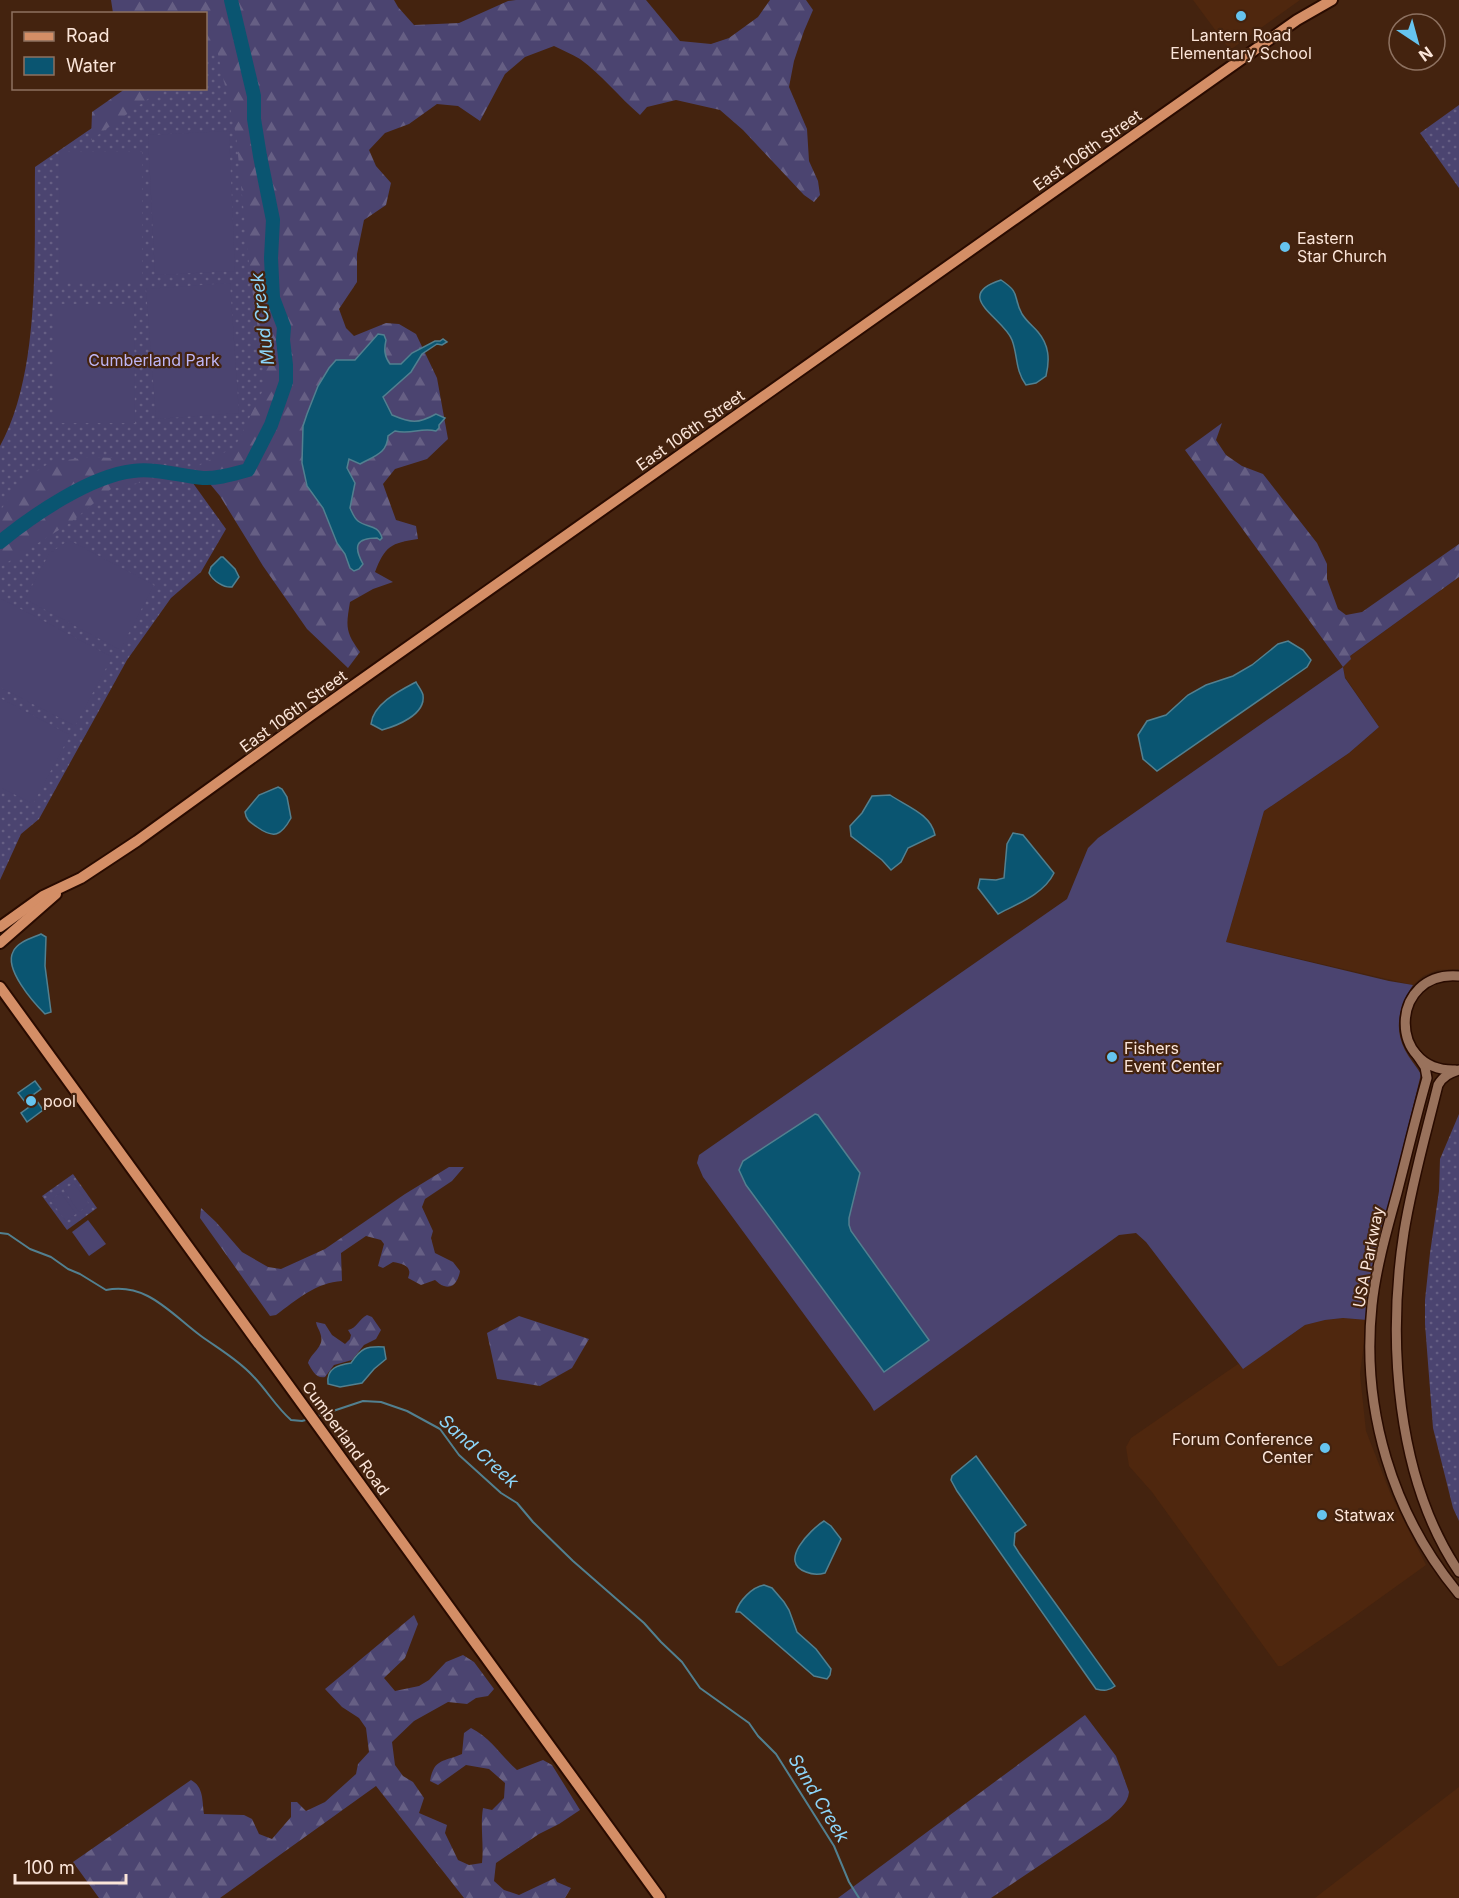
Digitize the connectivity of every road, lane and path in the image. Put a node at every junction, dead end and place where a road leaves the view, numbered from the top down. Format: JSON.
{"nodes":[{"id":1,"x":1332,"y":0,"type":"edge"},
{"id":2,"x":66,"y":886,"type":"junction"},
{"id":3,"x":0,"y":927,"type":"edge"},
{"id":4,"x":0,"y":943,"type":"edge"},
{"id":5,"x":1459,"y":976,"type":"edge"},
{"id":6,"x":2,"y":992,"type":"edge"},
{"id":7,"x":1417,"y":1055,"type":"junction"},
{"id":8,"x":1459,"y":1070,"type":"edge"},
{"id":9,"x":1459,"y":1572,"type":"edge"},
{"id":10,"x":1459,"y":1594,"type":"edge"},
{"id":11,"x":660,"y":1898,"type":"edge"}],
"edges":[{"from":1,"to":2,"type":"main road","name":"East 106th Street"},
{"from":2,"to":3,"type":"main road","name":"East 106th Street"},
{"from":2,"to":4,"type":"main road","name":"East 106th Street"},
{"from":5,"to":7,"type":"street","name":"USA Parkway"},
{"from":6,"to":11,"type":"main road","name":"Cumberland Road"},
{"from":7,"to":8,"type":"street","name":"USA Parkway"},
{"from":7,"to":10,"type":"street","name":"USA Parkway"},
{"from":8,"to":9,"type":"street","name":"USA Parkway"}]}
